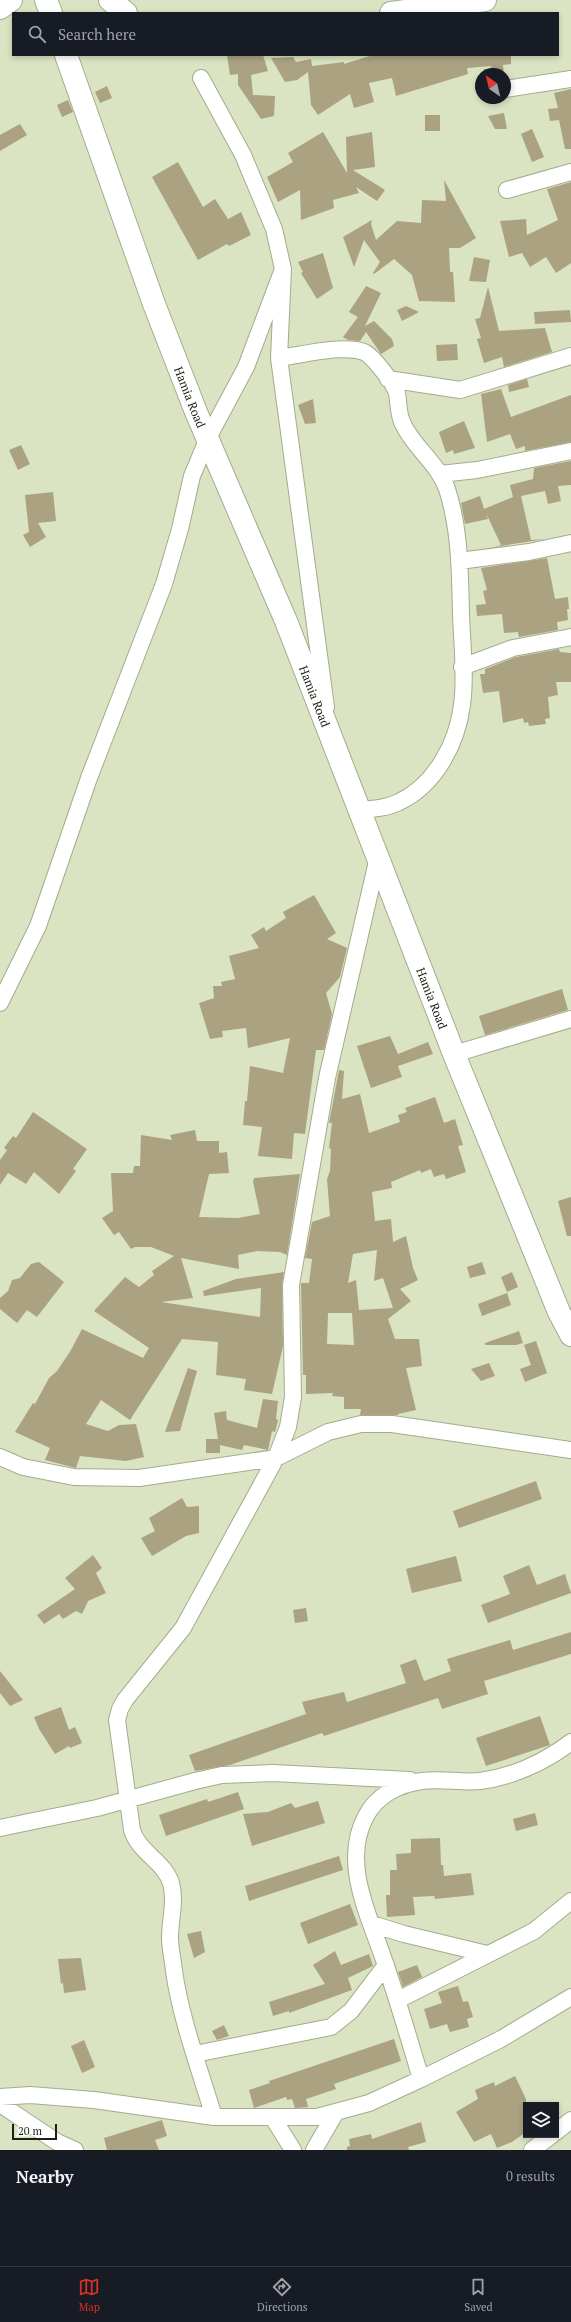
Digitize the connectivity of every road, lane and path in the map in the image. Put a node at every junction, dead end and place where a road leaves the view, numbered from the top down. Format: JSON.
{"nodes":[{"id":1,"x":11,"y":0,"type":"edge"},
{"id":2,"x":46,"y":0,"type":"edge"},
{"id":3,"x":110,"y":0,"type":"edge"},
{"id":4,"x":485,"y":0,"type":"edge"},
{"id":5,"x":0,"y":8,"type":"edge"},
{"id":6,"x":51,"y":12,"type":"edge"},
{"id":7,"x":125,"y":12,"type":"edge"},
{"id":8,"x":398,"y":12,"type":"edge"},
{"id":9,"x":66,"y":56,"type":"edge"},
{"id":10,"x":201,"y":78,"type":"dead end"},
{"id":11,"x":571,"y":79,"type":"edge"},
{"id":12,"x":511,"y":88,"type":"edge"},
{"id":13,"x":571,"y":172,"type":"edge"},
{"id":14,"x":507,"y":190,"type":"dead end"},
{"id":15,"x":283,"y":269,"type":"junction"},
{"id":16,"x":571,"y":356,"type":"edge"},
{"id":17,"x":279,"y":358,"type":"junction"},
{"id":18,"x":388,"y":379,"type":"junction"},
{"id":19,"x":208,"y":438,"type":"junction"},
{"id":20,"x":571,"y":450,"type":"edge"},
{"id":21,"x":440,"y":474,"type":"junction"},
{"id":22,"x":571,"y":543,"type":"edge"},
{"id":23,"x":459,"y":561,"type":"junction"},
{"id":24,"x":571,"y":638,"type":"edge"},
{"id":25,"x":462,"y":667,"type":"junction"},
{"id":26,"x":330,"y":733,"type":"junction"},
{"id":27,"x":360,"y":810,"type":"junction"},
{"id":28,"x":378,"y":857,"type":"junction"},
{"id":29,"x":0,"y":1003,"type":"edge"},
{"id":30,"x":571,"y":1019,"type":"edge"},
{"id":31,"x":454,"y":1054,"type":"junction"},
{"id":32,"x":565,"y":1310,"type":"edge"},
{"id":33,"x":571,"y":1335,"type":"edge"},
{"id":34,"x":571,"y":1450,"type":"edge"},
{"id":35,"x":0,"y":1457,"type":"edge"},
{"id":36,"x":276,"y":1458,"type":"junction"},
{"id":37,"x":571,"y":1742,"type":"edge"},
{"id":38,"x":424,"y":1781,"type":"junction"},
{"id":39,"x":128,"y":1799,"type":"junction"},
{"id":40,"x":0,"y":1828,"type":"edge"},
{"id":41,"x":571,"y":1901,"type":"edge"},
{"id":42,"x":372,"y":1924,"type":"junction"},
{"id":43,"x":487,"y":1954,"type":"junction"},
{"id":44,"x":386,"y":1965,"type":"junction"},
{"id":45,"x":571,"y":1997,"type":"edge"},
{"id":46,"x":398,"y":2000,"type":"junction"},
{"id":47,"x":195,"y":2054,"type":"junction"},
{"id":48,"x":421,"y":2079,"type":"junction"},
{"id":49,"x":0,"y":2097,"type":"edge"},
{"id":50,"x":0,"y":2104,"type":"edge"},
{"id":51,"x":336,"y":2112,"type":"junction"},
{"id":52,"x":214,"y":2118,"type":"junction"},
{"id":53,"x":273,"y":2118,"type":"junction"},
{"id":54,"x":571,"y":2120,"type":"edge"},
{"id":55,"x":559,"y":2130,"type":"edge"},
{"id":56,"x":548,"y":2138,"type":"edge"},
{"id":57,"x":75,"y":2150,"type":"edge"},
{"id":58,"x":293,"y":2150,"type":"edge"},
{"id":59,"x":314,"y":2150,"type":"edge"},
{"id":60,"x":532,"y":2150,"type":"edge"}],
"edges":[{"from":1,"to":5,"type":"street"},
{"from":2,"to":6,"type":"street"},
{"from":3,"to":7,"type":"street"},
{"from":4,"to":8,"type":"street"},
{"from":9,"to":19,"type":"street","name":"Hamia Road"},
{"from":10,"to":15,"type":"street"},
{"from":11,"to":12,"type":"street"},
{"from":13,"to":14,"type":"street"},
{"from":15,"to":17,"type":"street"},
{"from":15,"to":19,"type":"street"},
{"from":16,"to":18,"type":"street"},
{"from":17,"to":18,"type":"street"},
{"from":17,"to":26,"type":"street"},
{"from":18,"to":21,"type":"street"},
{"from":19,"to":26,"type":"street","name":"Hamia Road"},
{"from":19,"to":29,"type":"street"},
{"from":20,"to":21,"type":"street"},
{"from":21,"to":23,"type":"street"},
{"from":22,"to":23,"type":"street"},
{"from":23,"to":25,"type":"street"},
{"from":24,"to":25,"type":"street"},
{"from":25,"to":27,"type":"street"},
{"from":26,"to":27,"type":"street","name":"Hamia Road"},
{"from":27,"to":28,"type":"street","name":"Hamia Road"},
{"from":28,"to":31,"type":"street","name":"Hamia Road"},
{"from":28,"to":36,"type":"street"},
{"from":30,"to":31,"type":"street"},
{"from":31,"to":32,"type":"street","name":"Hamia Road"},
{"from":32,"to":33,"type":"street","name":"Hamia Road"},
{"from":34,"to":36,"type":"street"},
{"from":35,"to":36,"type":"street"},
{"from":36,"to":39,"type":"street"},
{"from":37,"to":38,"type":"street"},
{"from":38,"to":39,"type":"street"},
{"from":38,"to":42,"type":"street"},
{"from":39,"to":40,"type":"street"},
{"from":39,"to":47,"type":"street"},
{"from":41,"to":43,"type":"street"},
{"from":42,"to":43,"type":"street"},
{"from":42,"to":44,"type":"street"},
{"from":43,"to":46,"type":"street"},
{"from":44,"to":46,"type":"street"},
{"from":44,"to":47,"type":"street"},
{"from":45,"to":48,"type":"street"},
{"from":46,"to":48,"type":"street"},
{"from":47,"to":52,"type":"street"},
{"from":48,"to":51,"type":"street"},
{"from":49,"to":52,"type":"street"},
{"from":50,"to":57,"type":"street"},
{"from":51,"to":53,"type":"street"},
{"from":51,"to":59,"type":"street"},
{"from":52,"to":53,"type":"street"},
{"from":53,"to":58,"type":"street"},
{"from":54,"to":55,"type":"street"},
{"from":56,"to":60,"type":"street"}]}
